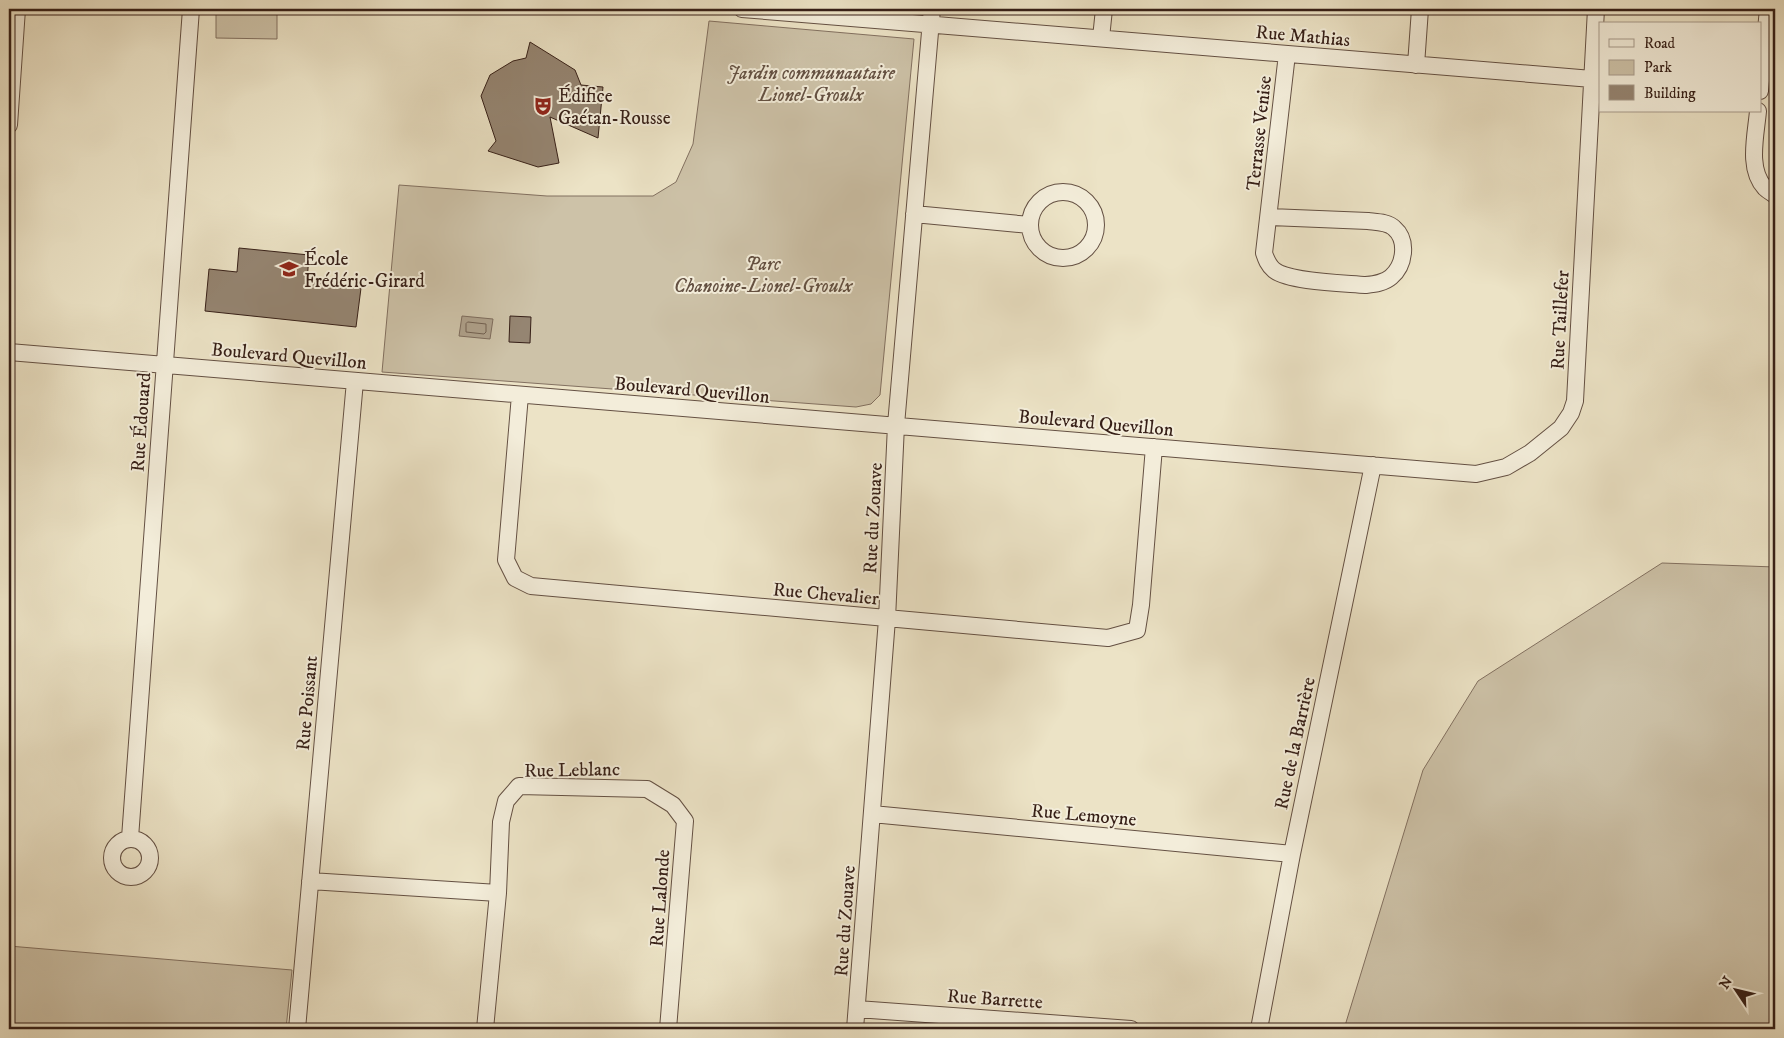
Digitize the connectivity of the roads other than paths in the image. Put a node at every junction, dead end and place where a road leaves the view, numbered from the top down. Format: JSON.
{"nodes":[{"id":1,"x":17,"y":9,"type":"edge"},
{"id":2,"x":191,"y":9,"type":"edge"},
{"id":3,"x":742,"y":9,"type":"edge"},
{"id":4,"x":1104,"y":9,"type":"edge"},
{"id":5,"x":1420,"y":9,"type":"edge"},
{"id":6,"x":1596,"y":9,"type":"edge"},
{"id":7,"x":1768,"y":9,"type":"edge"},
{"id":8,"x":931,"y":17,"type":"edge"},
{"id":9,"x":1101,"y":38,"type":"junction"},
{"id":10,"x":1287,"y":54,"type":"junction"},
{"id":11,"x":1416,"y":65,"type":"junction"},
{"id":12,"x":1762,"y":70,"type":"edge"},
{"id":13,"x":1592,"y":79,"type":"junction"},
{"id":14,"x":1758,"y":112,"type":"edge"},
{"id":15,"x":9,"y":125,"type":"edge"},
{"id":16,"x":1775,"y":195,"type":"edge"},
{"id":17,"x":914,"y":214,"type":"junction"},
{"id":18,"x":1269,"y":217,"type":"junction"},
{"id":19,"x":1030,"y":225,"type":"junction"},
{"id":20,"x":9,"y":352,"type":"edge"},
{"id":21,"x":164,"y":365,"type":"junction"},
{"id":22,"x":355,"y":381,"type":"junction"},
{"id":23,"x":520,"y":394,"type":"junction"},
{"id":24,"x":896,"y":426,"type":"junction"},
{"id":25,"x":1154,"y":447,"type":"junction"},
{"id":26,"x":1373,"y":465,"type":"junction"},
{"id":27,"x":888,"y":619,"type":"junction"},
{"id":28,"x":647,"y":789,"type":"joint"},
{"id":29,"x":872,"y":814,"type":"junction"},
{"id":30,"x":130,"y":838,"type":"dead end"},
{"id":31,"x":1292,"y":854,"type":"junction"},
{"id":32,"x":310,"y":881,"type":"junction"},
{"id":33,"x":498,"y":893,"type":"junction"},
{"id":34,"x":857,"y":1009,"type":"junction"},
{"id":35,"x":1026,"y":1025,"type":"edge"},
{"id":36,"x":297,"y":1029,"type":"edge"},
{"id":37,"x":485,"y":1029,"type":"edge"},
{"id":38,"x":668,"y":1029,"type":"edge"},
{"id":39,"x":855,"y":1029,"type":"edge"},
{"id":40,"x":1131,"y":1029,"type":"edge"},
{"id":41,"x":1259,"y":1029,"type":"edge"}],
"edges":[{"from":1,"to":15,"type":"street"},
{"from":2,"to":21,"type":"street","name":"Rue Édouard"},
{"from":3,"to":8,"type":"street","name":"Rue Mathias"},
{"from":4,"to":9,"type":"street"},
{"from":5,"to":11,"type":"street"},
{"from":6,"to":13,"type":"street","name":"Rue Taillefer"},
{"from":7,"to":12,"type":"street"},
{"from":8,"to":9,"type":"street","name":"Rue Mathias"},
{"from":8,"to":17,"type":"street","name":"Rue du Zouave"},
{"from":9,"to":10,"type":"street","name":"Rue Mathias"},
{"from":10,"to":11,"type":"street","name":"Rue Mathias"},
{"from":10,"to":18,"type":"street","name":"Terrasse Venise"},
{"from":11,"to":13,"type":"street","name":"Rue Mathias"},
{"from":13,"to":26,"type":"street","name":"Rue Taillefer"},
{"from":14,"to":16,"type":"street"},
{"from":17,"to":19,"type":"street"},
{"from":17,"to":24,"type":"street","name":"Rue du Zouave"},
{"from":18,"to":18,"type":"street","name":"Terrasse Venise"},
{"from":19,"to":19,"type":"street"},
{"from":20,"to":21,"type":"street","name":"Boulevard Quevillon"},
{"from":21,"to":22,"type":"street","name":"Boulevard Quevillon"},
{"from":21,"to":30,"type":"street","name":"Rue Édouard"},
{"from":22,"to":23,"type":"street","name":"Boulevard Quevillon"},
{"from":22,"to":32,"type":"street","name":"Rue Poissant"},
{"from":23,"to":24,"type":"street","name":"Boulevard Quevillon"},
{"from":23,"to":27,"type":"street","name":"Rue Chevalier"},
{"from":24,"to":25,"type":"street","name":"Boulevard Quevillon"},
{"from":24,"to":27,"type":"street","name":"Rue du Zouave"},
{"from":25,"to":26,"type":"street","name":"Boulevard Quevillon"},
{"from":25,"to":27,"type":"street","name":"Rue Chevalier"},
{"from":26,"to":31,"type":"street","name":"Rue de la Barrière"},
{"from":27,"to":29,"type":"street","name":"Rue du Zouave"},
{"from":28,"to":33,"type":"street","name":"Rue Leblanc"},
{"from":28,"to":38,"type":"street","name":"Rue Lalonde"},
{"from":29,"to":31,"type":"street","name":"Rue Lemoyne"},
{"from":29,"to":34,"type":"street","name":"Rue du Zouave"},
{"from":31,"to":41,"type":"street","name":"Rue de la Barrière"},
{"from":32,"to":33,"type":"street"},
{"from":32,"to":36,"type":"street","name":"Rue Poissant"},
{"from":33,"to":37,"type":"street","name":"Rue Leblanc"},
{"from":34,"to":35,"type":"street","name":"Rue Barrette"},
{"from":34,"to":39,"type":"street","name":"Rue du Zouave"},
{"from":35,"to":40,"type":"street","name":"Rue Barrette"}]}
